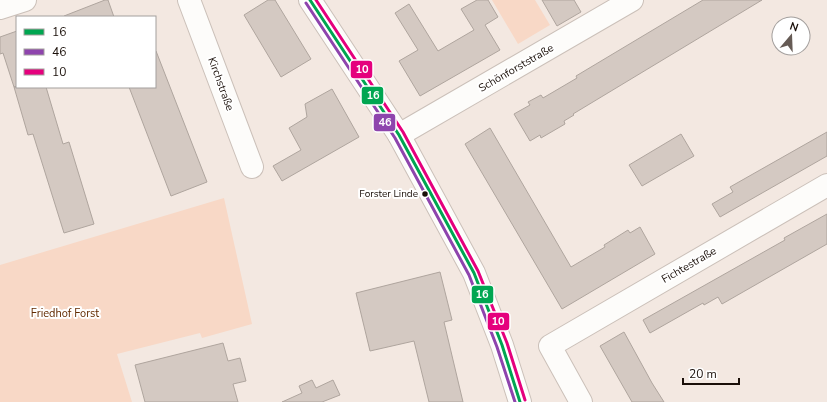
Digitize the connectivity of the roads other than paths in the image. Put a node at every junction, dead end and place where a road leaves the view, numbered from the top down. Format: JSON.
{"nodes":[{"id":1,"x":24,"y":0,"type":"edge"},
{"id":2,"x":190,"y":0,"type":"edge"},
{"id":3,"x":310,"y":0,"type":"edge"},
{"id":4,"x":632,"y":0,"type":"edge"},
{"id":5,"x":0,"y":8,"type":"edge"},
{"id":6,"x":399,"y":136,"type":"junction"},
{"id":7,"x":252,"y":167,"type":"dead end"},
{"id":8,"x":827,"y":185,"type":"edge"},
{"id":9,"x":520,"y":402,"type":"edge"},
{"id":10,"x":581,"y":402,"type":"edge"}],
"edges":[{"from":1,"to":5,"type":"street"},
{"from":2,"to":7,"type":"street","name":"Kirchstraße"},
{"from":3,"to":6,"type":"street"},
{"from":4,"to":6,"type":"street","name":"Schönforststraße"},
{"from":6,"to":9,"type":"street"},
{"from":8,"to":10,"type":"street","name":"Fichtestraße"}]}
